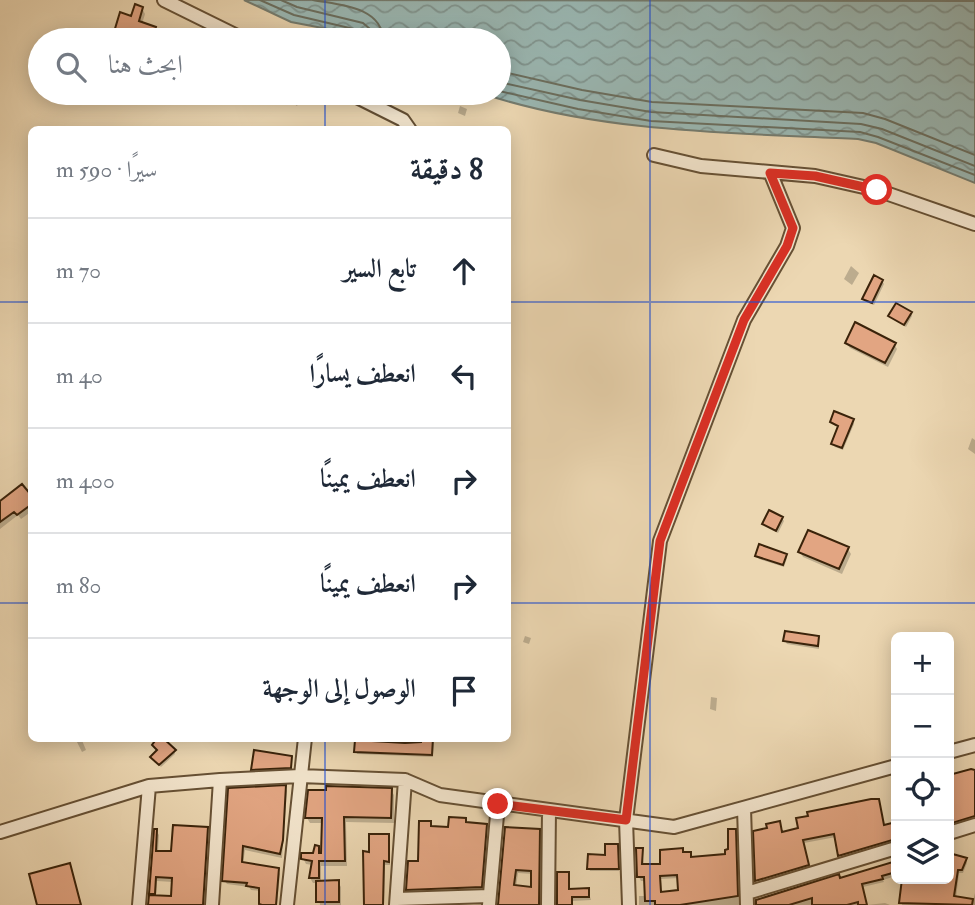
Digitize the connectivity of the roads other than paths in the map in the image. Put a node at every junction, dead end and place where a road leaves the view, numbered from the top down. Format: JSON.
{"nodes":[{"id":1,"x":164,"y":0,"type":"edge"},
{"id":2,"x":220,"y":28,"type":"edge"},
{"id":3,"x":372,"y":105,"type":"edge"},
{"id":4,"x":407,"y":126,"type":"edge"},
{"id":5,"x":654,"y":155,"type":"dead end"},
{"id":6,"x":770,"y":173,"type":"junction"},
{"id":7,"x":975,"y":224,"type":"edge"},
{"id":8,"x":304,"y":742,"type":"edge"},
{"id":9,"x":975,"y":745,"type":"edge"},
{"id":10,"x":954,"y":751,"type":"edge"},
{"id":11,"x":891,"y":767,"type":"edge"},
{"id":12,"x":300,"y":776,"type":"junction"},
{"id":13,"x":220,"y":780,"type":"junction"},
{"id":14,"x":405,"y":780,"type":"junction"},
{"id":15,"x":149,"y":786,"type":"junction"},
{"id":16,"x":498,"y":804,"type":"junction"},
{"id":17,"x":744,"y":808,"type":"junction"},
{"id":18,"x":549,"y":810,"type":"junction"},
{"id":19,"x":626,"y":820,"type":"junction"},
{"id":20,"x":975,"y":825,"type":"edge"},
{"id":21,"x":954,"y":831,"type":"edge"},
{"id":22,"x":0,"y":832,"type":"edge"},
{"id":23,"x":891,"y":850,"type":"edge"},
{"id":24,"x":747,"y":899,"type":"edge"},
{"id":25,"x":489,"y":900,"type":"edge"},
{"id":26,"x":397,"y":902,"type":"edge"},
{"id":27,"x":139,"y":905,"type":"edge"},
{"id":28,"x":212,"y":905,"type":"edge"},
{"id":29,"x":288,"y":905,"type":"edge"},
{"id":30,"x":548,"y":905,"type":"edge"},
{"id":31,"x":629,"y":905,"type":"edge"}],
"edges":[{"from":1,"to":2,"type":"street"},
{"from":3,"to":4,"type":"street"},
{"from":5,"to":6,"type":"street"},
{"from":6,"to":7,"type":"street"},
{"from":6,"to":19,"type":"street"},
{"from":8,"to":12,"type":"street"},
{"from":9,"to":10,"type":"street"},
{"from":11,"to":17,"type":"street"},
{"from":12,"to":13,"type":"street"},
{"from":12,"to":14,"type":"street"},
{"from":12,"to":29,"type":"street"},
{"from":13,"to":15,"type":"street"},
{"from":13,"to":28,"type":"street"},
{"from":14,"to":16,"type":"street"},
{"from":14,"to":26,"type":"street"},
{"from":15,"to":22,"type":"street"},
{"from":15,"to":27,"type":"street"},
{"from":16,"to":18,"type":"street"},
{"from":16,"to":25,"type":"street"},
{"from":17,"to":19,"type":"street"},
{"from":17,"to":24,"type":"street"},
{"from":18,"to":19,"type":"street"},
{"from":18,"to":30,"type":"street"},
{"from":19,"to":31,"type":"street"},
{"from":20,"to":21,"type":"street"},
{"from":23,"to":24,"type":"street"},
{"from":25,"to":26,"type":"street"}]}
